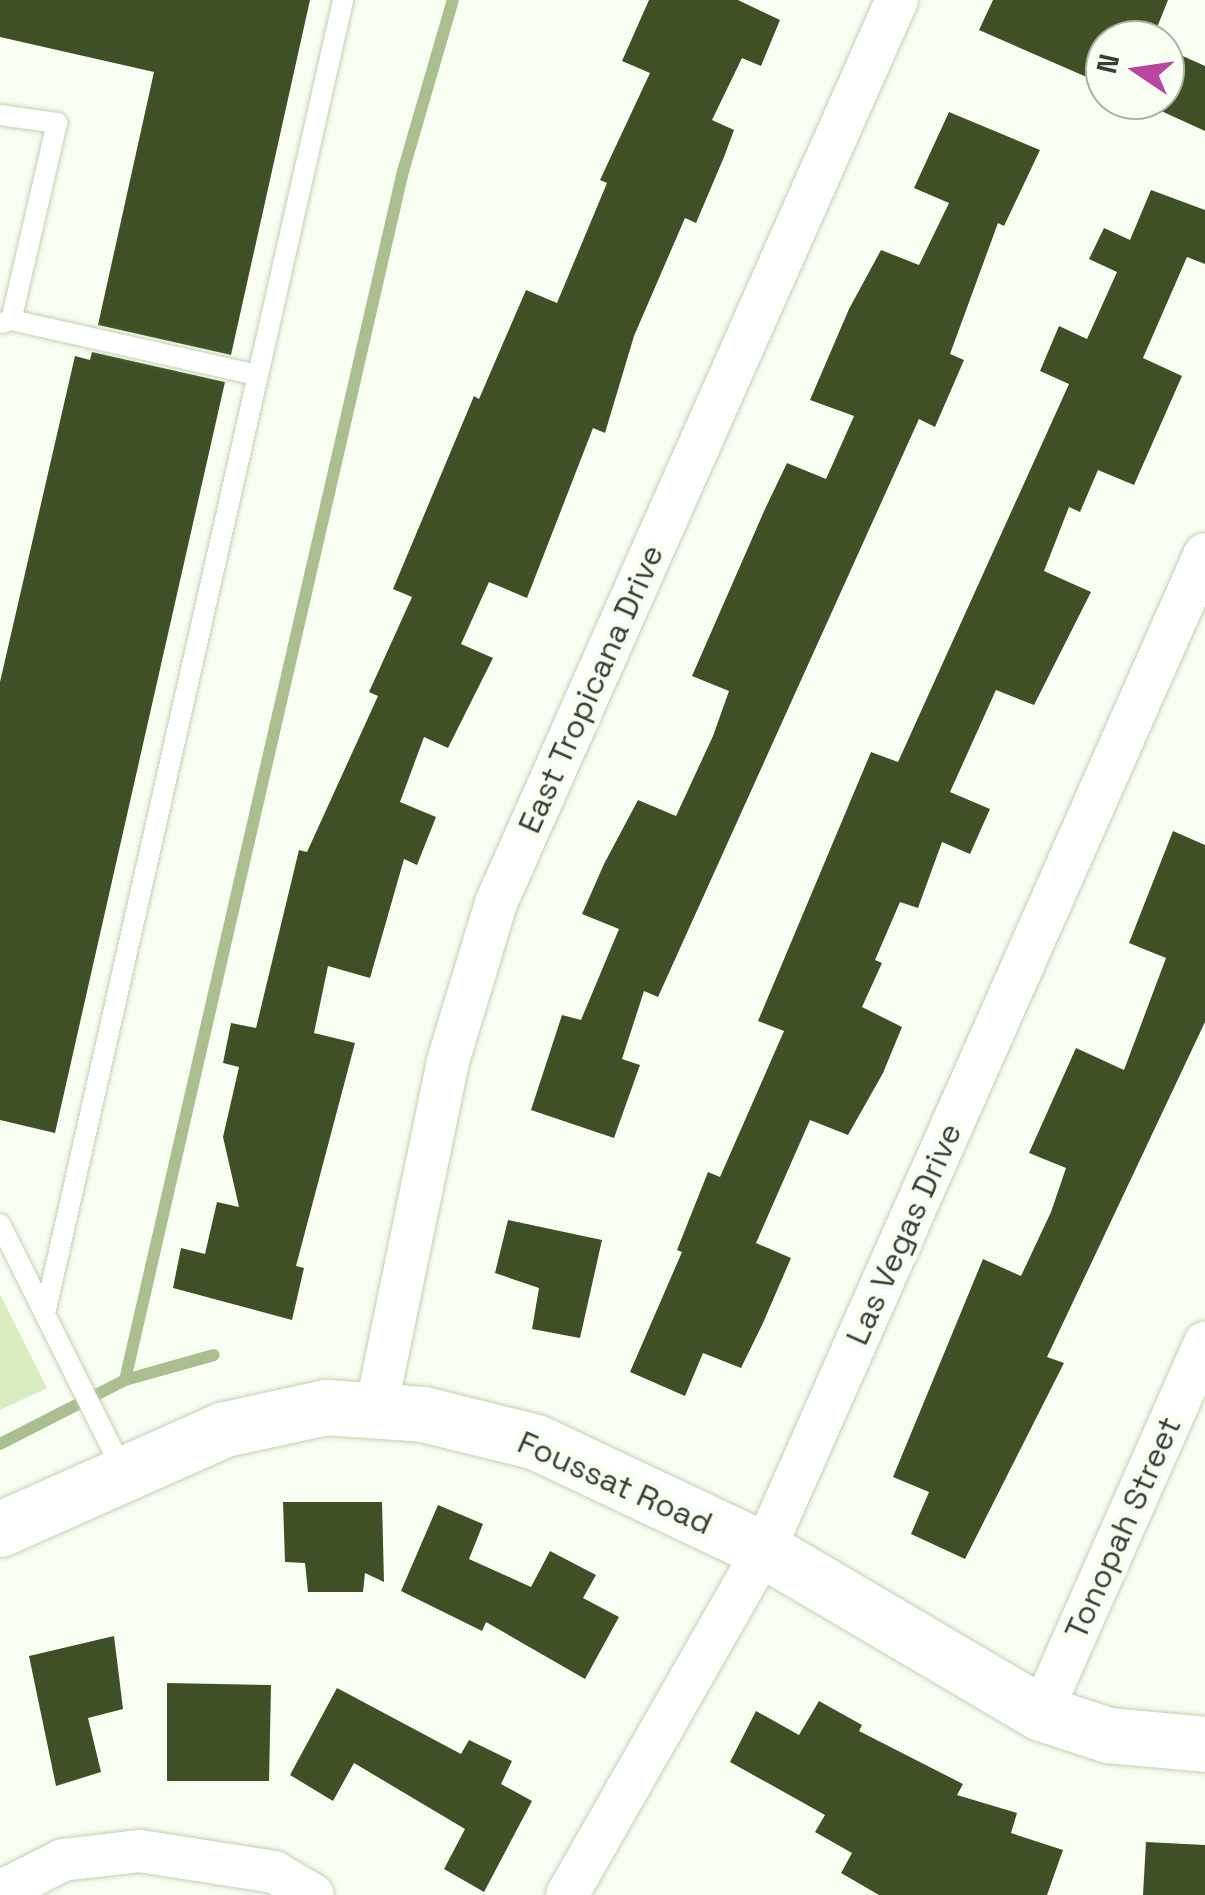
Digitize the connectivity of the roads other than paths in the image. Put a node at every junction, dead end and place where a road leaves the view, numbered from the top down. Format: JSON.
{"nodes":[{"id":1,"x":343,"y":0,"type":"edge"},
{"id":2,"x":897,"y":0,"type":"edge"},
{"id":3,"x":0,"y":115,"type":"edge"},
{"id":4,"x":6,"y":322,"type":"edge"},
{"id":5,"x":258,"y":374,"type":"junction"},
{"id":6,"x":1205,"y":554,"type":"edge"},
{"id":7,"x":0,"y":1224,"type":"edge"},
{"id":8,"x":45,"y":1314,"type":"junction"},
{"id":9,"x":1205,"y":1343,"type":"edge"},
{"id":10,"x":376,"y":1409,"type":"junction"},
{"id":11,"x":124,"y":1473,"type":"junction"},
{"id":12,"x":0,"y":1529,"type":"edge"},
{"id":13,"x":764,"y":1550,"type":"junction"},
{"id":14,"x":1040,"y":1712,"type":"junction"},
{"id":15,"x":1205,"y":1744,"type":"edge"},
{"id":16,"x":0,"y":1892,"type":"edge"},
{"id":17,"x":312,"y":1895,"type":"edge"},
{"id":18,"x":566,"y":1895,"type":"edge"}],
"edges":[{"from":1,"to":5,"type":"lane"},
{"from":2,"to":10,"type":"street","name":"East Tropicana Drive"},
{"from":3,"to":4,"type":"lane"},
{"from":4,"to":5,"type":"lane"},
{"from":5,"to":8,"type":"lane"},
{"from":6,"to":13,"type":"street","name":"Las Vegas Drive"},
{"from":7,"to":8,"type":"lane"},
{"from":8,"to":11,"type":"lane"},
{"from":9,"to":14,"type":"street","name":"Tonopah Street"},
{"from":10,"to":11,"type":"main road","name":"Foussat Road"},
{"from":10,"to":13,"type":"main road","name":"Foussat Road"},
{"from":11,"to":12,"type":"main road","name":"Foussat Road"},
{"from":13,"to":14,"type":"main road","name":"Foussat Road"},
{"from":13,"to":18,"type":"street","name":"Las Vegas Drive"},
{"from":14,"to":15,"type":"main road","name":"Foussat Road"},
{"from":16,"to":17,"type":"street"}]}
